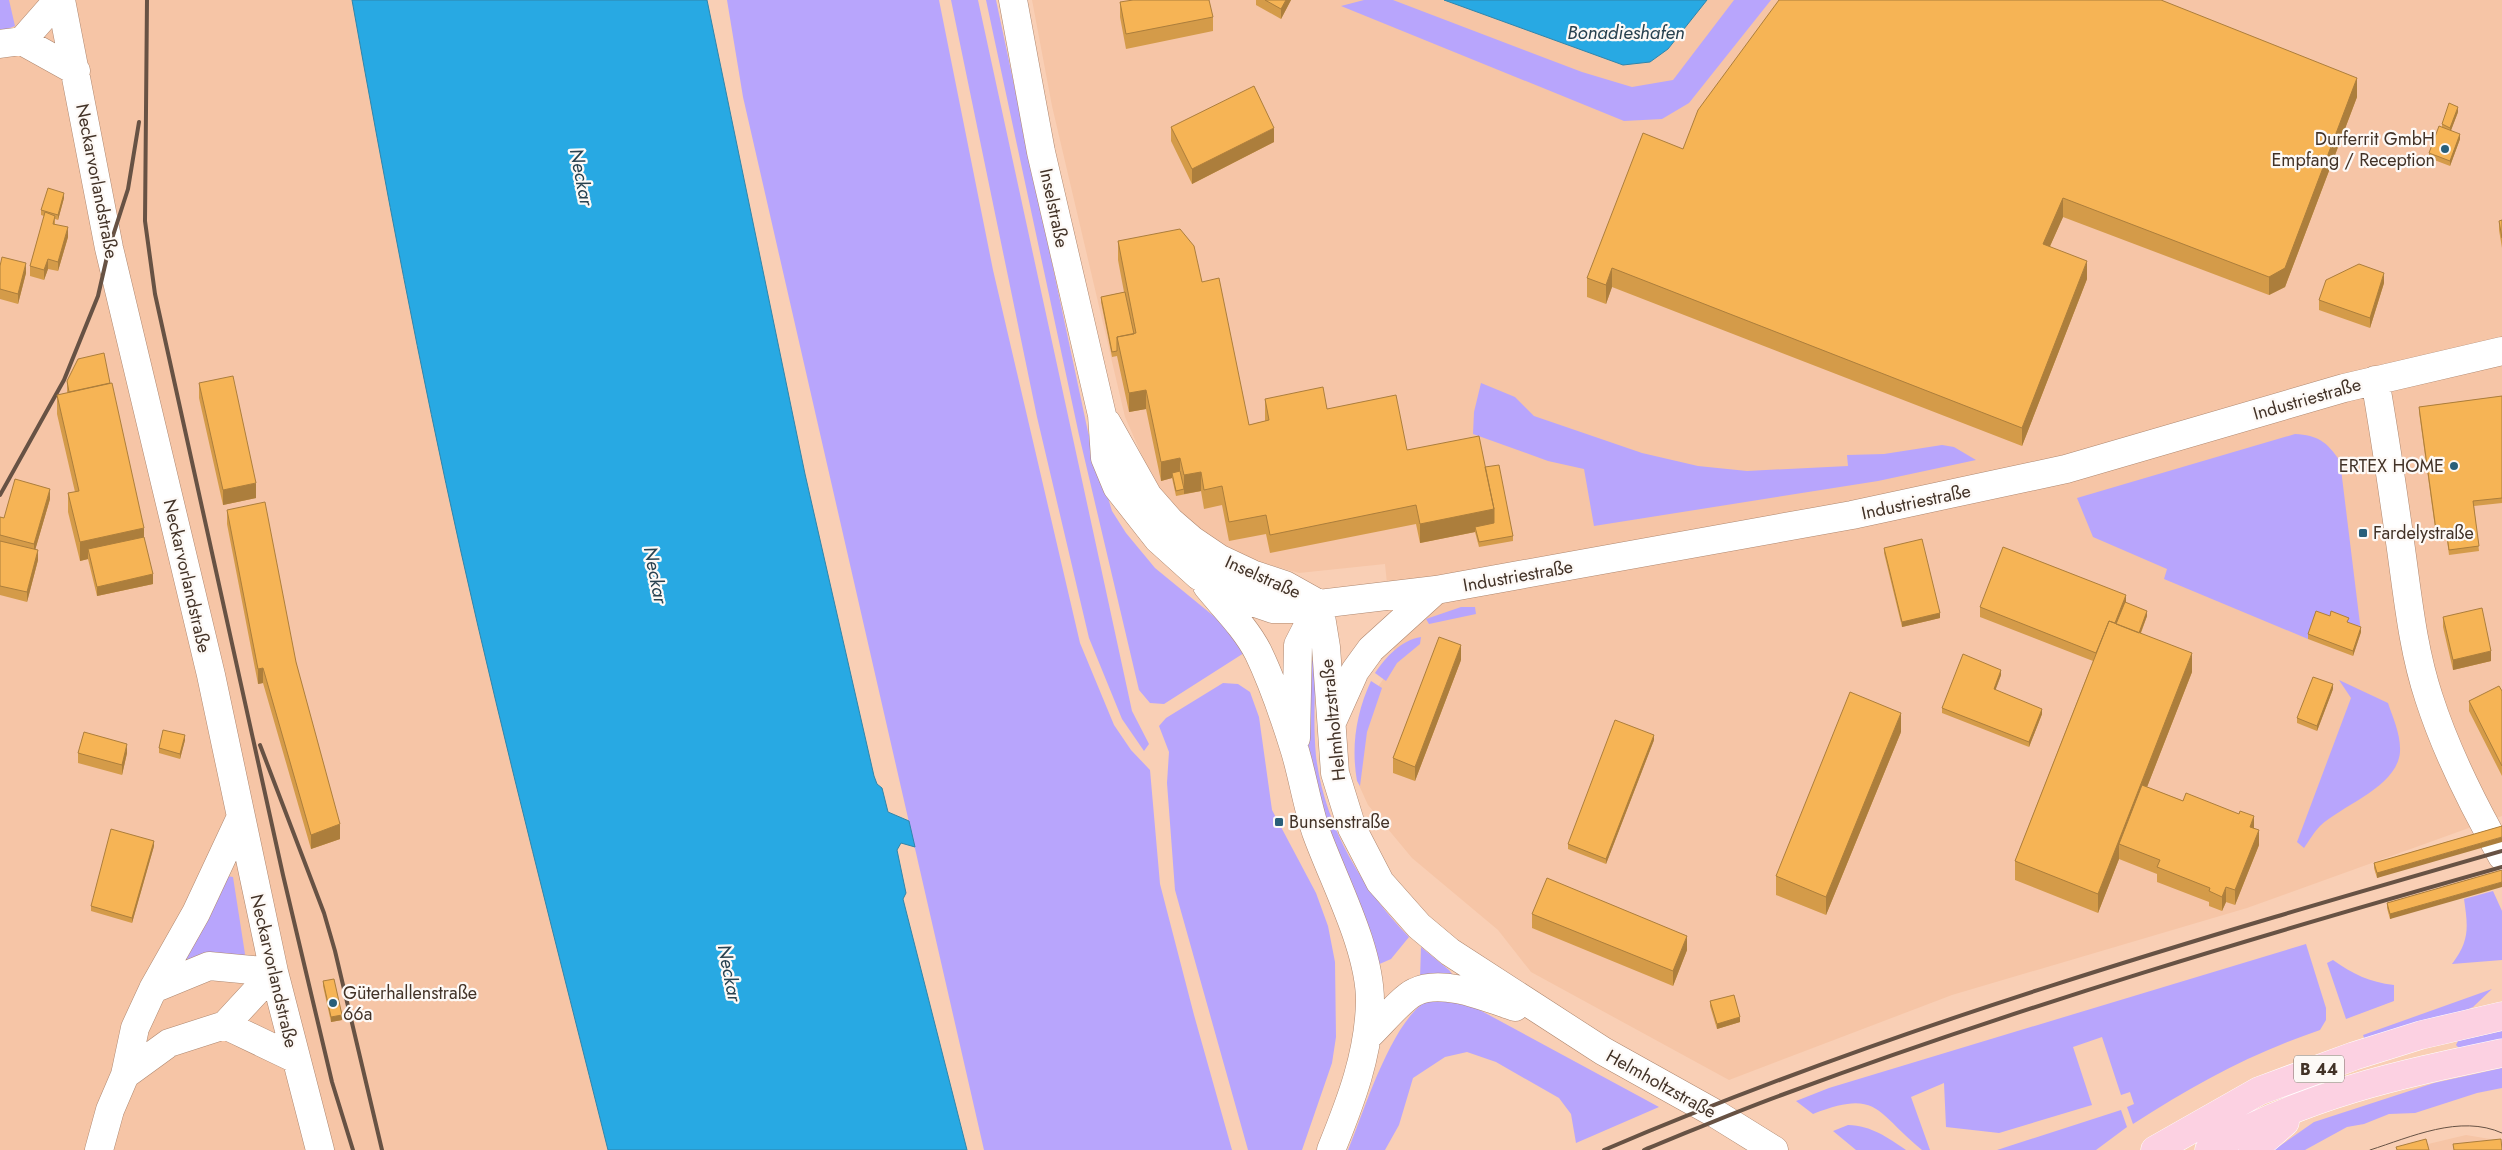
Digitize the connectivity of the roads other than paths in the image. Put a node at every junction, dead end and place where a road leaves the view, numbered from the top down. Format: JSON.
{"nodes":[{"id":1,"x":60,"y":0,"type":"edge"},
{"id":2,"x":1013,"y":0,"type":"edge"},
{"id":3,"x":11,"y":43,"type":"edge"},
{"id":4,"x":76,"y":71,"type":"junction"},
{"id":5,"x":2502,"y":351,"type":"edge"},
{"id":6,"x":2375,"y":380,"type":"junction"},
{"id":7,"x":1102,"y":415,"type":"junction"},
{"id":8,"x":1199,"y":576,"type":"junction"},
{"id":9,"x":1436,"y":590,"type":"junction"},
{"id":10,"x":1319,"y":604,"type":"junction"},
{"id":11,"x":1332,"y":724,"type":"junction"},
{"id":12,"x":1296,"y":752,"type":"junction"},
{"id":13,"x":240,"y":819,"type":"junction"},
{"id":14,"x":2502,"y":856,"type":"edge"},
{"id":15,"x":274,"y":972,"type":"junction"},
{"id":16,"x":153,"y":989,"type":"junction"},
{"id":17,"x":2500,"y":1012,"type":"edge"},
{"id":18,"x":1548,"y":1017,"type":"junction"},
{"id":19,"x":224,"y":1025,"type":"junction"},
{"id":20,"x":1368,"y":1036,"type":"junction"},
{"id":21,"x":2502,"y":1053,"type":"edge"},
{"id":22,"x":294,"y":1058,"type":"junction"},
{"id":23,"x":125,"y":1075,"type":"junction"},
{"id":24,"x":2309,"y":1102,"type":"junction"},
{"id":25,"x":99,"y":1150,"type":"edge"},
{"id":26,"x":320,"y":1150,"type":"edge"},
{"id":27,"x":1331,"y":1150,"type":"edge"},
{"id":28,"x":1774,"y":1150,"type":"edge"},
{"id":29,"x":2155,"y":1150,"type":"edge"},
{"id":30,"x":2209,"y":1150,"type":"edge"},
{"id":31,"x":2253,"y":1150,"type":"edge"}],
"edges":[{"from":1,"to":3,"type":"street"},
{"from":1,"to":4,"type":"street","name":"Neckarvorlandstraße"},
{"from":2,"to":7,"type":"street","name":"Inselstraße"},
{"from":3,"to":4,"type":"street"},
{"from":4,"to":13,"type":"street","name":"Neckarvorlandstraße"},
{"from":5,"to":6,"type":"street","name":"Industriestraße"},
{"from":6,"to":9,"type":"street","name":"Industriestraße"},
{"from":6,"to":14,"type":"street"},
{"from":7,"to":8,"type":"street","name":"Inselstraße"},
{"from":7,"to":10,"type":"street","name":"Inselstraße"},
{"from":8,"to":10,"type":"street","name":"Inselstraße"},
{"from":8,"to":12,"type":"street"},
{"from":9,"to":10,"type":"street","name":"Industriestraße"},
{"from":9,"to":11,"type":"street"},
{"from":10,"to":11,"type":"street","name":"Helmholtzstraße"},
{"from":10,"to":12,"type":"street"},
{"from":11,"to":18,"type":"street","name":"Helmholtzstraße"},
{"from":12,"to":20,"type":"street"},
{"from":13,"to":15,"type":"street","name":"Neckarvorlandstraße"},
{"from":13,"to":16,"type":"street"},
{"from":15,"to":16,"type":"street"},
{"from":15,"to":19,"type":"street"},
{"from":15,"to":22,"type":"street","name":"Neckarvorlandstraße"},
{"from":16,"to":23,"type":"street"},
{"from":17,"to":29,"type":"main road","number":"B 44"},
{"from":18,"to":20,"type":"street","name":"Helmholtzstraße"},
{"from":18,"to":28,"type":"street","name":"Helmholtzstraße"},
{"from":19,"to":22,"type":"street"},
{"from":19,"to":23,"type":"street"},
{"from":20,"to":27,"type":"street"},
{"from":21,"to":24,"type":"main road","number":"B 44"},
{"from":22,"to":26,"type":"street","name":"Neckarvorlandstraße"},
{"from":23,"to":25,"type":"street"},
{"from":24,"to":30,"type":"main road","number":"B 44"},
{"from":24,"to":31,"type":"main road"}]}
